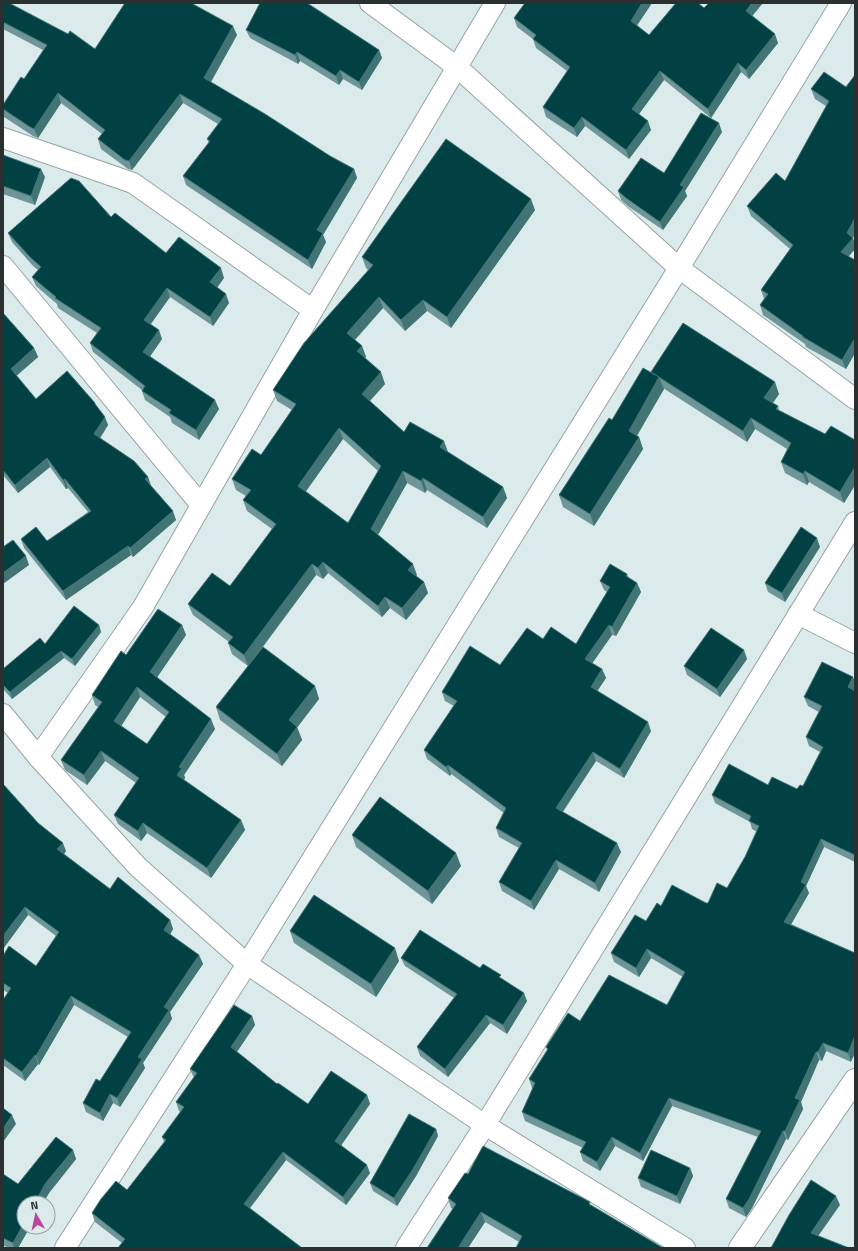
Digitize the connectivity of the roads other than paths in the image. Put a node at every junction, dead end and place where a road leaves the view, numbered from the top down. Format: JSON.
{"nodes":[{"id":1,"x":370,"y":3,"type":"edge"},
{"id":2,"x":495,"y":3,"type":"edge"},
{"id":3,"x":841,"y":3,"type":"edge"},
{"id":4,"x":457,"y":67,"type":"junction"},
{"id":5,"x":3,"y":138,"type":"edge"},
{"id":6,"x":3,"y":266,"type":"edge"},
{"id":7,"x":679,"y":268,"type":"junction"},
{"id":8,"x":313,"y":310,"type":"junction"},
{"id":9,"x":855,"y":399,"type":"edge"},
{"id":10,"x":201,"y":505,"type":"junction"},
{"id":11,"x":855,"y":522,"type":"edge"},
{"id":12,"x":798,"y":614,"type":"junction"},
{"id":13,"x":855,"y":643,"type":"edge"},
{"id":14,"x":3,"y":714,"type":"edge"},
{"id":15,"x":38,"y":757,"type":"junction"},
{"id":16,"x":247,"y":964,"type":"junction"},
{"id":17,"x":855,"y":1080,"type":"edge"},
{"id":18,"x":485,"y":1125,"type":"junction"},
{"id":19,"x":65,"y":1248,"type":"edge"},
{"id":20,"x":406,"y":1248,"type":"edge"},
{"id":21,"x":685,"y":1248,"type":"edge"},
{"id":22,"x":740,"y":1248,"type":"edge"}],
"edges":[{"from":1,"to":4,"type":"street"},
{"from":2,"to":4,"type":"street"},
{"from":3,"to":7,"type":"street"},
{"from":4,"to":7,"type":"street"},
{"from":4,"to":8,"type":"street"},
{"from":5,"to":8,"type":"street"},
{"from":6,"to":10,"type":"street"},
{"from":7,"to":9,"type":"street"},
{"from":7,"to":16,"type":"street"},
{"from":8,"to":10,"type":"street"},
{"from":10,"to":15,"type":"street"},
{"from":11,"to":12,"type":"street"},
{"from":12,"to":13,"type":"street"},
{"from":12,"to":18,"type":"street"},
{"from":14,"to":15,"type":"street"},
{"from":15,"to":16,"type":"street"},
{"from":16,"to":18,"type":"street"},
{"from":16,"to":19,"type":"street"},
{"from":17,"to":22,"type":"street"},
{"from":18,"to":20,"type":"street"},
{"from":18,"to":21,"type":"street"}]}
